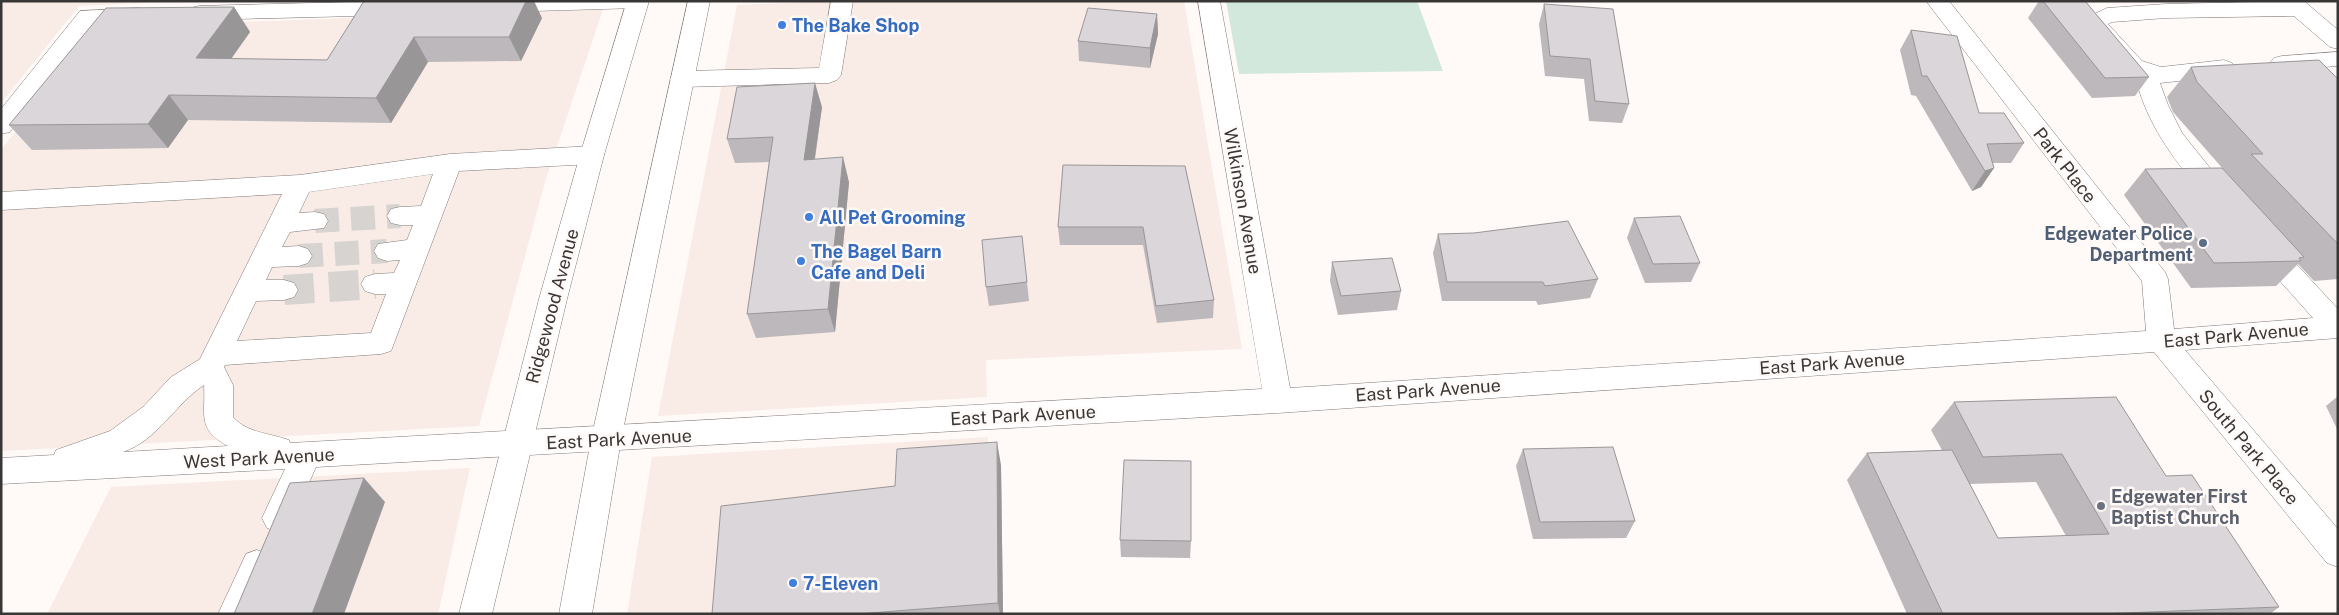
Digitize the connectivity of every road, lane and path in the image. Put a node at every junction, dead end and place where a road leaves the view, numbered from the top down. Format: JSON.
{"nodes":[{"id":1,"x":638,"y":1,"type":"edge"},
{"id":2,"x":699,"y":1,"type":"edge"},
{"id":3,"x":842,"y":1,"type":"edge"},
{"id":4,"x":1209,"y":1,"type":"edge"},
{"id":5,"x":1938,"y":1,"type":"edge"},
{"id":6,"x":481,"y":5,"type":"edge"},
{"id":7,"x":2294,"y":5,"type":"edge"},
{"id":8,"x":412,"y":7,"type":"edge"},
{"id":9,"x":2338,"y":42,"type":"edge"},
{"id":10,"x":2338,"y":60,"type":"edge"},
{"id":11,"x":2146,"y":70,"type":"junction"},
{"id":12,"x":682,"y":79,"type":"junction"},
{"id":13,"x":1,"y":126,"type":"edge"},
{"id":14,"x":592,"y":155,"type":"junction"},
{"id":15,"x":450,"y":163,"type":"junction"},
{"id":16,"x":300,"y":184,"type":"junction"},
{"id":17,"x":1,"y":201,"type":"edge"},
{"id":18,"x":430,"y":215,"type":"junction"},
{"id":19,"x":400,"y":216,"type":"tunnel mouth"},
{"id":20,"x":315,"y":221,"type":"tunnel mouth"},
{"id":21,"x":280,"y":223,"type":"junction"},
{"id":22,"x":417,"y":249,"type":"junction"},
{"id":23,"x":387,"y":251,"type":"tunnel mouth"},
{"id":24,"x":299,"y":256,"type":"tunnel mouth"},
{"id":25,"x":263,"y":258,"type":"junction"},
{"id":26,"x":404,"y":283,"type":"junction"},
{"id":27,"x":375,"y":284,"type":"tunnel mouth"},
{"id":28,"x":284,"y":290,"type":"tunnel mouth"},
{"id":29,"x":247,"y":292,"type":"junction"},
{"id":30,"x":2338,"y":327,"type":"edge"},
{"id":31,"x":2161,"y":341,"type":"junction"},
{"id":32,"x":213,"y":360,"type":"junction"},
{"id":33,"x":1278,"y":400,"type":"junction"},
{"id":34,"x":606,"y":440,"type":"junction"},
{"id":35,"x":517,"y":445,"type":"junction"},
{"id":36,"x":306,"y":456,"type":"junction"},
{"id":37,"x":40,"y":469,"type":"junction"},
{"id":38,"x":1,"y":471,"type":"edge"},
{"id":39,"x":2338,"y":553,"type":"edge"},
{"id":40,"x":234,"y":614,"type":"edge"},
{"id":41,"x":475,"y":614,"type":"edge"},
{"id":42,"x":575,"y":614,"type":"edge"}],
"edges":[{"from":1,"to":6,"type":"street"},
{"from":1,"to":14,"type":"street","name":"Ridgewood Avenue"},
{"from":2,"to":12,"type":"street"},
{"from":3,"to":12,"type":"street"},
{"from":4,"to":33,"type":"street","name":"Wilkinson Avenue"},
{"from":5,"to":31,"type":"street","name":"Park Place"},
{"from":7,"to":9,"type":"street"},
{"from":7,"to":11,"type":"street"},
{"from":8,"to":13,"type":"street"},
{"from":10,"to":11,"type":"street"},
{"from":11,"to":30,"type":"street"},
{"from":12,"to":34,"type":"street"},
{"from":14,"to":15,"type":"street"},
{"from":14,"to":35,"type":"street","name":"Ridgewood Avenue"},
{"from":15,"to":16,"type":"street"},
{"from":15,"to":18,"type":"street"},
{"from":16,"to":17,"type":"street"},
{"from":16,"to":21,"type":"street"},
{"from":18,"to":19,"type":"street"},
{"from":18,"to":22,"type":"street"},
{"from":20,"to":21,"type":"street"},
{"from":21,"to":25,"type":"street"},
{"from":22,"to":23,"type":"street"},
{"from":22,"to":26,"type":"street"},
{"from":24,"to":25,"type":"street"},
{"from":25,"to":29,"type":"street"},
{"from":26,"to":27,"type":"street"},
{"from":26,"to":32,"type":"street"},
{"from":28,"to":29,"type":"street"},
{"from":29,"to":32,"type":"street"},
{"from":30,"to":31,"type":"street","name":"East Park Avenue"},
{"from":31,"to":33,"type":"street","name":"East Park Avenue"},
{"from":31,"to":39,"type":"street","name":"South Park Place"},
{"from":32,"to":36,"type":"street"},
{"from":32,"to":37,"type":"street"},
{"from":33,"to":34,"type":"street","name":"East Park Avenue"},
{"from":34,"to":35,"type":"street","name":"East Park Avenue"},
{"from":34,"to":42,"type":"street"},
{"from":35,"to":36,"type":"street","name":"West Park Avenue"},
{"from":35,"to":41,"type":"street","name":"Ridgewood Avenue"},
{"from":36,"to":37,"type":"street","name":"West Park Avenue"},
{"from":36,"to":40,"type":"street"},
{"from":37,"to":38,"type":"street","name":"West Park Avenue"}]}
